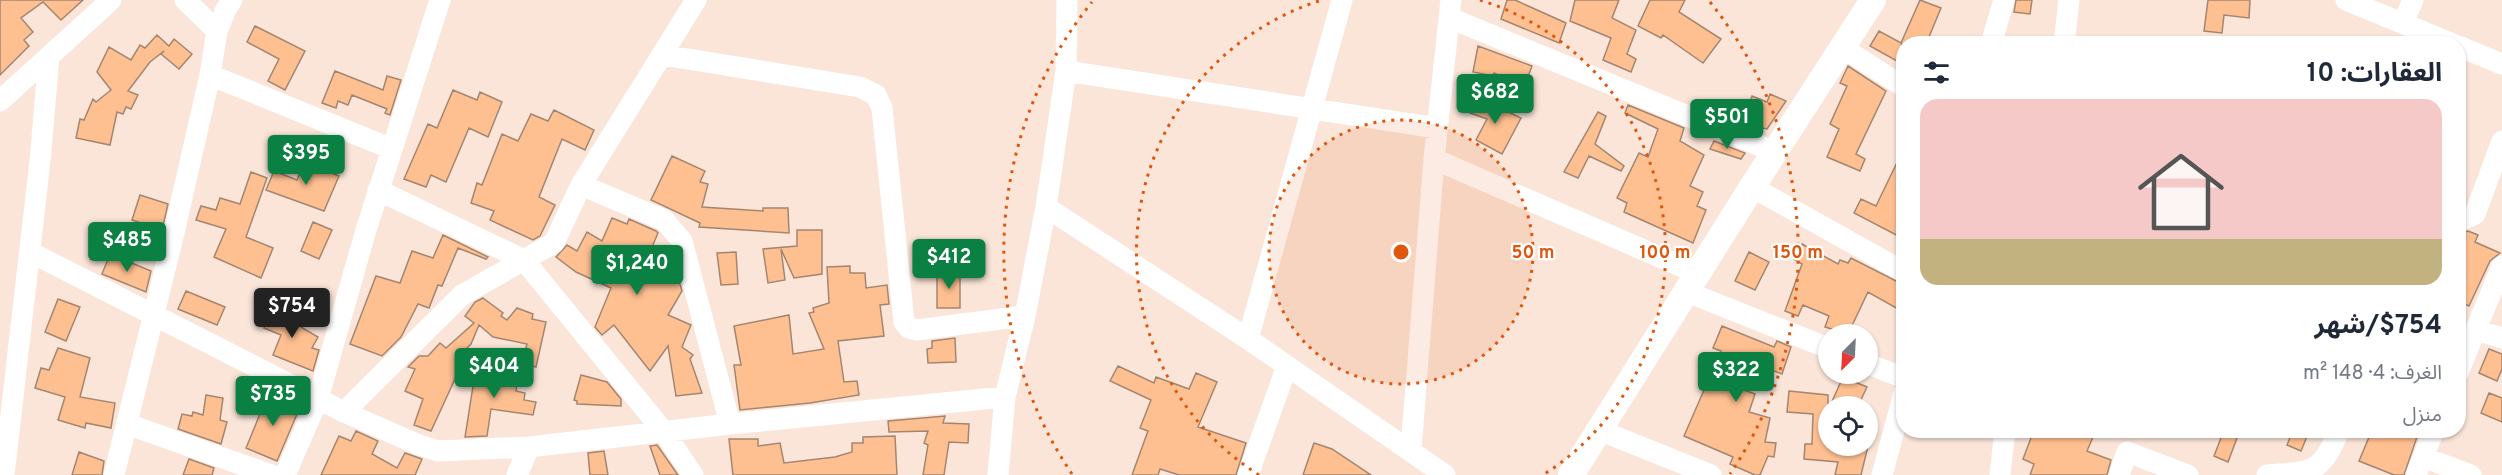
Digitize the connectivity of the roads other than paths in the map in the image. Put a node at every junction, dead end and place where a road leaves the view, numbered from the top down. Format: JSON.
{"nodes":[{"id":1,"x":111,"y":0,"type":"edge"},
{"id":2,"x":185,"y":0,"type":"edge"},
{"id":3,"x":232,"y":0,"type":"edge"},
{"id":4,"x":440,"y":0,"type":"edge"},
{"id":5,"x":696,"y":0,"type":"edge"},
{"id":6,"x":1067,"y":0,"type":"edge"},
{"id":7,"x":1342,"y":0,"type":"edge"},
{"id":8,"x":1873,"y":0,"type":"edge"},
{"id":9,"x":2004,"y":0,"type":"edge"},
{"id":10,"x":2069,"y":0,"type":"edge"},
{"id":11,"x":2346,"y":0,"type":"edge"},
{"id":12,"x":2413,"y":0,"type":"edge"},
{"id":13,"x":1450,"y":9,"type":"edge"},
{"id":14,"x":2403,"y":23,"type":"junction"},
{"id":15,"x":218,"y":32,"type":"junction"},
{"id":16,"x":1993,"y":36,"type":"edge"},
{"id":17,"x":2065,"y":36,"type":"edge"},
{"id":18,"x":2434,"y":36,"type":"edge"},
{"id":19,"x":1843,"y":48,"type":"junction"},
{"id":20,"x":2466,"y":49,"type":"edge"},
{"id":21,"x":663,"y":55,"type":"junction"},
{"id":22,"x":49,"y":56,"type":"junction"},
{"id":23,"x":2502,"y":64,"type":"edge"},
{"id":24,"x":1066,"y":71,"type":"junction"},
{"id":25,"x":210,"y":75,"type":"junction"},
{"id":26,"x":1896,"y":82,"type":"edge"},
{"id":27,"x":0,"y":101,"type":"edge"},
{"id":28,"x":1313,"y":109,"type":"junction"},
{"id":29,"x":1437,"y":128,"type":"junction"},
{"id":30,"x":2502,"y":141,"type":"edge"},
{"id":31,"x":393,"y":149,"type":"junction"},
{"id":32,"x":1775,"y":152,"type":"junction"},
{"id":33,"x":1434,"y":159,"type":"junction"},
{"id":34,"x":580,"y":185,"type":"junction"},
{"id":35,"x":1752,"y":187,"type":"junction"},
{"id":36,"x":378,"y":190,"type":"junction"},
{"id":37,"x":1046,"y":207,"type":"junction"},
{"id":38,"x":2466,"y":218,"type":"edge"},
{"id":39,"x":30,"y":252,"type":"junction"},
{"id":40,"x":524,"y":260,"type":"junction"},
{"id":41,"x":2502,"y":266,"type":"edge"},
{"id":42,"x":1896,"y":268,"type":"edge"},
{"id":43,"x":1693,"y":283,"type":"junction"},
{"id":44,"x":154,"y":316,"type":"junction"},
{"id":45,"x":1025,"y":316,"type":"junction"},
{"id":46,"x":2477,"y":330,"type":"junction"},
{"id":47,"x":2502,"y":338,"type":"edge"},
{"id":48,"x":1248,"y":339,"type":"junction"},
{"id":49,"x":1818,"y":343,"type":"edge"},
{"id":50,"x":2466,"y":355,"type":"edge"},
{"id":51,"x":1287,"y":366,"type":"junction"},
{"id":52,"x":1878,"y":368,"type":"edge"},
{"id":53,"x":1896,"y":375,"type":"edge"},
{"id":54,"x":1005,"y":397,"type":"junction"},
{"id":55,"x":318,"y":399,"type":"junction"},
{"id":56,"x":6,"y":400,"type":"edge"},
{"id":57,"x":344,"y":412,"type":"junction"},
{"id":58,"x":1896,"y":423,"type":"edge"},
{"id":59,"x":127,"y":424,"type":"junction"},
{"id":60,"x":730,"y":424,"type":"junction"},
{"id":61,"x":1599,"y":430,"type":"junction"},
{"id":62,"x":664,"y":432,"type":"junction"},
{"id":63,"x":2004,"y":438,"type":"edge"},
{"id":64,"x":2336,"y":438,"type":"edge"},
{"id":65,"x":2431,"y":438,"type":"edge"},
{"id":66,"x":529,"y":447,"type":"junction"},
{"id":67,"x":1411,"y":449,"type":"junction"},
{"id":68,"x":2419,"y":466,"type":"edge"},
{"id":69,"x":4,"y":475,"type":"edge"},
{"id":70,"x":114,"y":475,"type":"edge"},
{"id":71,"x":271,"y":475,"type":"edge"},
{"id":72,"x":285,"y":475,"type":"edge"},
{"id":73,"x":516,"y":475,"type":"edge"},
{"id":74,"x":693,"y":475,"type":"edge"},
{"id":75,"x":998,"y":475,"type":"edge"},
{"id":76,"x":1248,"y":475,"type":"edge"},
{"id":77,"x":1445,"y":475,"type":"edge"},
{"id":78,"x":1571,"y":475,"type":"edge"},
{"id":79,"x":1711,"y":475,"type":"edge"},
{"id":80,"x":1882,"y":475,"type":"edge"},
{"id":81,"x":2000,"y":475,"type":"edge"},
{"id":82,"x":2119,"y":475,"type":"edge"},
{"id":83,"x":2188,"y":475,"type":"edge"},
{"id":84,"x":2267,"y":475,"type":"edge"},
{"id":85,"x":2471,"y":475,"type":"edge"}],
"edges":[{"from":1,"to":22,"type":"street"},
{"from":2,"to":15,"type":"street"},
{"from":3,"to":15,"type":"street"},
{"from":4,"to":31,"type":"street"},
{"from":5,"to":21,"type":"street"},
{"from":6,"to":24,"type":"street"},
{"from":7,"to":28,"type":"street"},
{"from":8,"to":19,"type":"street"},
{"from":9,"to":16,"type":"street"},
{"from":10,"to":17,"type":"street"},
{"from":11,"to":14,"type":"street"},
{"from":12,"to":14,"type":"street"},
{"from":13,"to":29,"type":"street"},
{"from":13,"to":32,"type":"street"},
{"from":14,"to":18,"type":"street"},
{"from":15,"to":25,"type":"street"},
{"from":19,"to":26,"type":"street"},
{"from":19,"to":32,"type":"street"},
{"from":20,"to":23,"type":"street"},
{"from":21,"to":34,"type":"street"},
{"from":21,"to":45,"type":"street"},
{"from":22,"to":27,"type":"street"},
{"from":22,"to":39,"type":"street"},
{"from":24,"to":28,"type":"street"},
{"from":24,"to":37,"type":"street"},
{"from":25,"to":31,"type":"street"},
{"from":25,"to":44,"type":"street"},
{"from":28,"to":29,"type":"street"},
{"from":28,"to":48,"type":"street"},
{"from":29,"to":33,"type":"street"},
{"from":30,"to":38,"type":"street"},
{"from":31,"to":36,"type":"street"},
{"from":32,"to":35,"type":"street"},
{"from":33,"to":43,"type":"street"},
{"from":33,"to":67,"type":"street"},
{"from":34,"to":40,"type":"street"},
{"from":34,"to":60,"type":"street"},
{"from":35,"to":42,"type":"street"},
{"from":35,"to":43,"type":"street"},
{"from":36,"to":40,"type":"street"},
{"from":36,"to":55,"type":"street"},
{"from":37,"to":45,"type":"street"},
{"from":37,"to":48,"type":"street"},
{"from":39,"to":44,"type":"street"},
{"from":39,"to":56,"type":"street"},
{"from":40,"to":57,"type":"street"},
{"from":40,"to":62,"type":"street"},
{"from":41,"to":46,"type":"street"},
{"from":43,"to":49,"type":"street"},
{"from":43,"to":61,"type":"street"},
{"from":44,"to":55,"type":"street"},
{"from":44,"to":59,"type":"street"},
{"from":45,"to":54,"type":"street"},
{"from":46,"to":47,"type":"street"},
{"from":46,"to":50,"type":"street"},
{"from":48,"to":51,"type":"street"},
{"from":51,"to":67,"type":"street"},
{"from":51,"to":76,"type":"street"},
{"from":52,"to":53,"type":"street"},
{"from":54,"to":60,"type":"street"},
{"from":54,"to":75,"type":"street"},
{"from":55,"to":57,"type":"street"},
{"from":55,"to":72,"type":"street"},
{"from":56,"to":69,"type":"street"},
{"from":57,"to":66,"type":"street"},
{"from":58,"to":80,"type":"street"},
{"from":59,"to":70,"type":"street"},
{"from":59,"to":71,"type":"street"},
{"from":60,"to":62,"type":"street"},
{"from":61,"to":78,"type":"street"},
{"from":61,"to":79,"type":"street"},
{"from":62,"to":66,"type":"street"},
{"from":62,"to":74,"type":"street"},
{"from":63,"to":81,"type":"street"},
{"from":64,"to":84,"type":"street"},
{"from":65,"to":68,"type":"street"},
{"from":66,"to":73,"type":"street"},
{"from":67,"to":77,"type":"street"},
{"from":68,"to":85,"type":"street"},
{"from":82,"to":83,"type":"street"}]}
